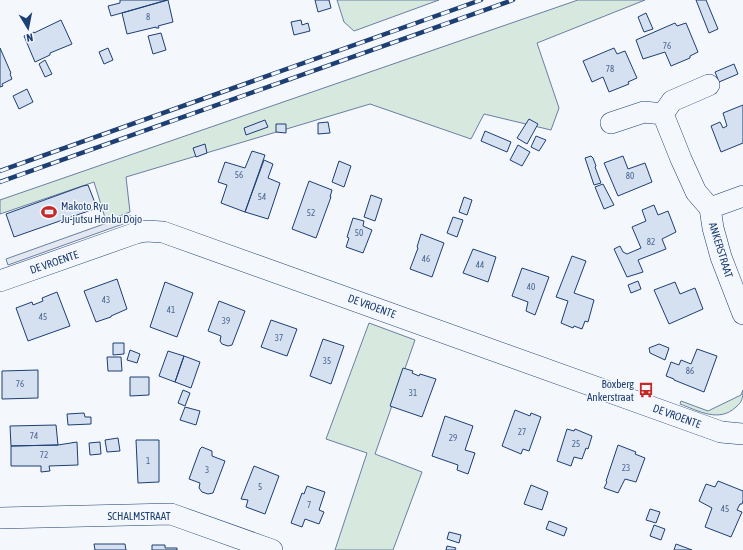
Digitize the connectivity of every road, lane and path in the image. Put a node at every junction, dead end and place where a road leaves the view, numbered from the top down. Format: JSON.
{"nodes":[{"id":1,"x":709,"y":85,"type":"dead end"},
{"id":2,"x":663,"y":114,"type":"junction"},
{"id":3,"x":611,"y":124,"type":"dead end"},
{"id":4,"x":743,"y":196,"type":"edge"},
{"id":5,"x":710,"y":208,"type":"junction"},
{"id":6,"x":0,"y":281,"type":"edge"},
{"id":7,"x":743,"y":314,"type":"edge"},
{"id":8,"x":743,"y":434,"type":"edge"},
{"id":9,"x":0,"y":518,"type":"edge"},
{"id":10,"x":272,"y":550,"type":"edge"}],
"edges":[{"from":1,"to":2,"type":"street"},
{"from":2,"to":3,"type":"street"},
{"from":2,"to":5,"type":"street","name":"ANKERSTRAAT"},
{"from":4,"to":5,"type":"street","name":"ANKERSTRAAT"},
{"from":5,"to":7,"type":"street","name":"ANKERSTRAAT"},
{"from":6,"to":8,"type":"street","name":"DE VROENTE"},
{"from":9,"to":10,"type":"street","name":"SCHALMSTRAAT"}]}
